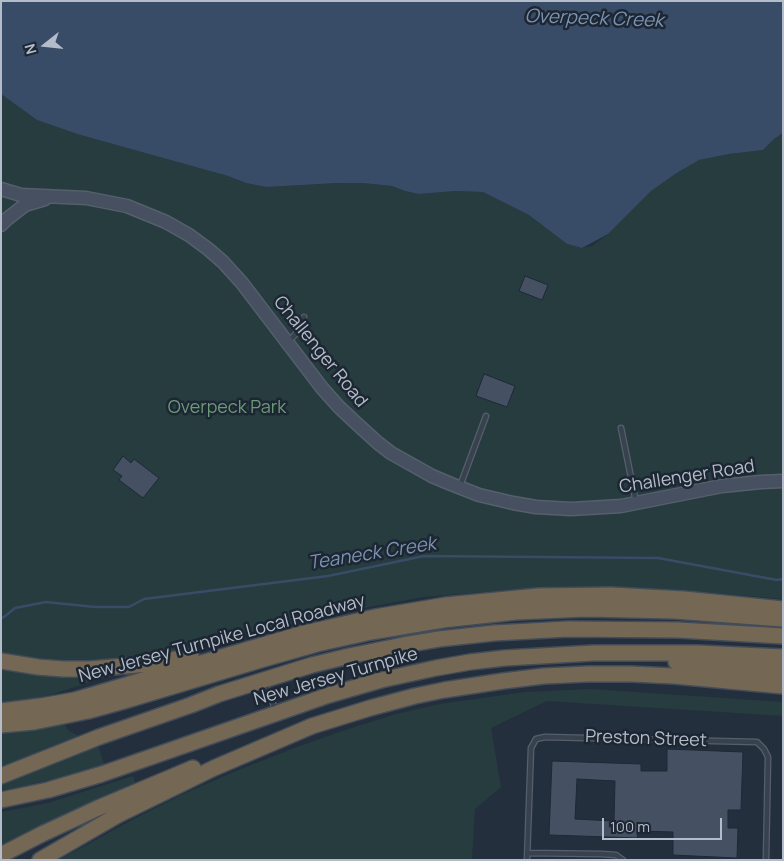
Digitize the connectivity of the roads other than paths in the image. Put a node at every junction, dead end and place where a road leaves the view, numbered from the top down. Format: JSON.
{"nodes":[{"id":1,"x":1,"y":190,"type":"edge"},
{"id":2,"x":52,"y":197,"type":"junction"},
{"id":3,"x":4,"y":222,"type":"edge"},
{"id":4,"x":304,"y":317,"type":"dead end"},
{"id":5,"x":287,"y":342,"type":"junction"},
{"id":6,"x":486,"y":416,"type":"dead end"},
{"id":7,"x":621,"y":428,"type":"dead end"},
{"id":8,"x":783,"y":481,"type":"edge"},
{"id":9,"x":459,"y":487,"type":"junction"},
{"id":10,"x":636,"y":503,"type":"junction"},
{"id":11,"x":783,"y":609,"type":"edge"},
{"id":12,"x":783,"y":619,"type":"edge"},
{"id":13,"x":783,"y":636,"type":"edge"},
{"id":14,"x":259,"y":645,"type":"junction"},
{"id":15,"x":615,"y":652,"type":"junction"},
{"id":16,"x":783,"y":657,"type":"edge"},
{"id":17,"x":1,"y":661,"type":"edge"},
{"id":18,"x":783,"y":672,"type":"edge"},
{"id":19,"x":264,"y":679,"type":"junction"},
{"id":20,"x":783,"y":686,"type":"edge"},
{"id":21,"x":219,"y":694,"type":"junction"},
{"id":22,"x":1,"y":712,"type":"edge"},
{"id":23,"x":276,"y":712,"type":"junction"},
{"id":24,"x":1,"y":725,"type":"edge"},
{"id":25,"x":312,"y":726,"type":"junction"},
{"id":26,"x":1,"y":768,"type":"edge"},
{"id":27,"x":1,"y":776,"type":"edge"},
{"id":28,"x":1,"y":800,"type":"edge"},
{"id":29,"x":528,"y":853,"type":"junction"},
{"id":30,"x":1,"y":855,"type":"edge"},
{"id":31,"x":40,"y":860,"type":"edge"},
{"id":32,"x":527,"y":860,"type":"edge"},
{"id":33,"x":623,"y":860,"type":"edge"},
{"id":34,"x":766,"y":860,"type":"edge"}],
"edges":[{"from":1,"to":2,"type":"street","name":"Challenger Road"},
{"from":1,"to":3,"type":"street","name":"Challenger Road"},
{"from":2,"to":3,"type":"street","name":"Challenger Road"},
{"from":2,"to":5,"type":"street","name":"Challenger Road"},
{"from":4,"to":5,"type":"lane"},
{"from":5,"to":9,"type":"street","name":"Challenger Road"},
{"from":6,"to":9,"type":"lane"},
{"from":7,"to":10,"type":"lane"},
{"from":8,"to":10,"type":"street","name":"Challenger Road"},
{"from":9,"to":10,"type":"street","name":"Challenger Road"},
{"from":11,"to":14,"type":"highway","name":"New Jersey Turnpike Local Roadway"},
{"from":12,"to":24,"type":"highway"},
{"from":13,"to":19,"type":"highway"},
{"from":14,"to":17,"type":"highway"},
{"from":14,"to":22,"type":"highway","name":"New Jersey Turnpike Local Roadway"},
{"from":15,"to":16,"type":"highway","name":"New Jersey Turnpike"},
{"from":15,"to":18,"type":"highway"},
{"from":15,"to":23,"type":"highway","name":"New Jersey Turnpike"},
{"from":19,"to":21,"type":"highway"},
{"from":19,"to":23,"type":"lane"},
{"from":20,"to":25,"type":"highway"},
{"from":21,"to":26,"type":"highway"},
{"from":21,"to":27,"type":"highway"},
{"from":23,"to":28,"type":"highway","name":"New Jersey Turnpike"},
{"from":25,"to":30,"type":"highway"},
{"from":25,"to":31,"type":"highway"},
{"from":29,"to":32,"type":"lane","name":"Preston Street"},
{"from":29,"to":33,"type":"lane"},
{"from":29,"to":34,"type":"lane","name":"Preston Street"}]}
